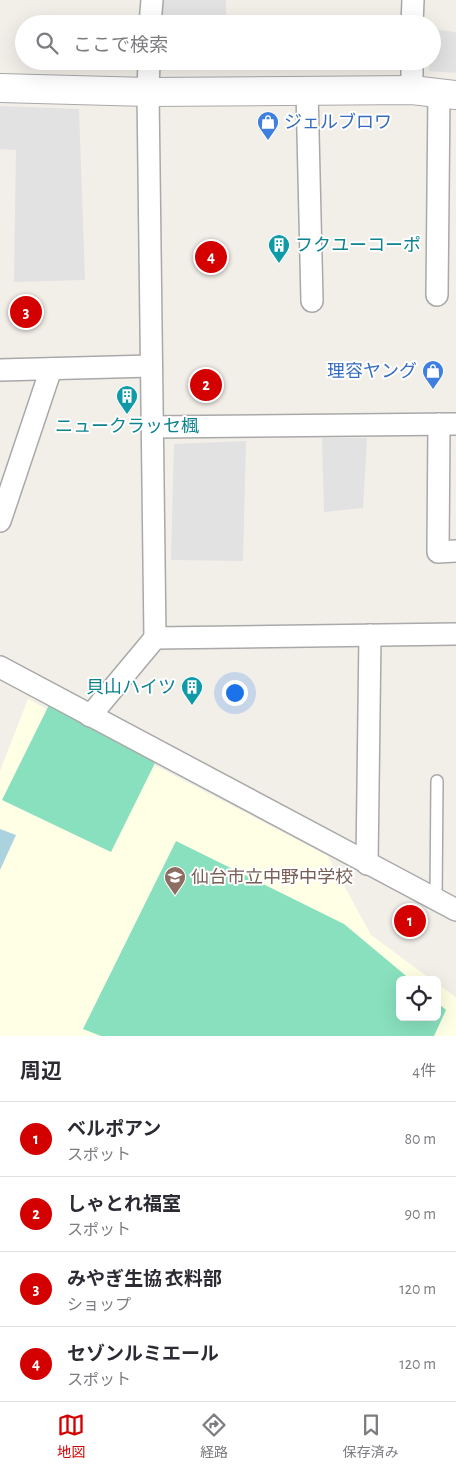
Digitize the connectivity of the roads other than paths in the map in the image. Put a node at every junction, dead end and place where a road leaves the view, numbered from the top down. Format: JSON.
{"nodes":[{"id":1,"x":152,"y":0,"type":"edge"},
{"id":2,"x":413,"y":0,"type":"edge"},
{"id":3,"x":151,"y":15,"type":"edge"},
{"id":4,"x":412,"y":15,"type":"edge"},
{"id":5,"x":149,"y":70,"type":"edge"},
{"id":6,"x":412,"y":70,"type":"edge"},
{"id":7,"x":0,"y":88,"type":"edge"},
{"id":8,"x":412,"y":90,"type":"junction"},
{"id":9,"x":307,"y":91,"type":"junction"},
{"id":10,"x":148,"y":92,"type":"junction"},
{"id":11,"x":447,"y":94,"type":"edge"},
{"id":12,"x":437,"y":295,"type":"dead end"},
{"id":13,"x":312,"y":301,"type":"dead end"},
{"id":14,"x":151,"y":366,"type":"junction"},
{"id":15,"x":51,"y":369,"type":"junction"},
{"id":16,"x":0,"y":370,"type":"edge"},
{"id":17,"x":448,"y":424,"type":"edge"},
{"id":18,"x":152,"y":427,"type":"junction"},
{"id":19,"x":0,"y":521,"type":"edge"},
{"id":20,"x":456,"y":552,"type":"edge"},
{"id":21,"x":456,"y":634,"type":"edge"},
{"id":22,"x":370,"y":635,"type":"junction"},
{"id":23,"x":154,"y":638,"type":"junction"},
{"id":24,"x":0,"y":667,"type":"edge"},
{"id":25,"x":90,"y":716,"type":"junction"},
{"id":26,"x":437,"y":782,"type":"dead end"},
{"id":27,"x":368,"y":864,"type":"junction"},
{"id":28,"x":436,"y":900,"type":"junction"},
{"id":29,"x":456,"y":910,"type":"edge"}],
"edges":[{"from":1,"to":3,"type":"street"},
{"from":2,"to":4,"type":"street"},
{"from":5,"to":10,"type":"street"},
{"from":6,"to":8,"type":"street"},
{"from":7,"to":10,"type":"street"},
{"from":8,"to":9,"type":"street"},
{"from":8,"to":11,"type":"street"},
{"from":9,"to":10,"type":"street"},
{"from":9,"to":13,"type":"street"},
{"from":10,"to":14,"type":"street"},
{"from":11,"to":12,"type":"street"},
{"from":14,"to":15,"type":"street"},
{"from":14,"to":18,"type":"street"},
{"from":15,"to":16,"type":"street"},
{"from":15,"to":19,"type":"street"},
{"from":17,"to":18,"type":"street"},
{"from":17,"to":20,"type":"street"},
{"from":18,"to":23,"type":"street"},
{"from":21,"to":22,"type":"street"},
{"from":22,"to":23,"type":"street"},
{"from":22,"to":27,"type":"street"},
{"from":23,"to":25,"type":"street"},
{"from":24,"to":25,"type":"street"},
{"from":25,"to":27,"type":"street"},
{"from":26,"to":28,"type":"lane"},
{"from":27,"to":28,"type":"street"},
{"from":28,"to":29,"type":"street"}]}
